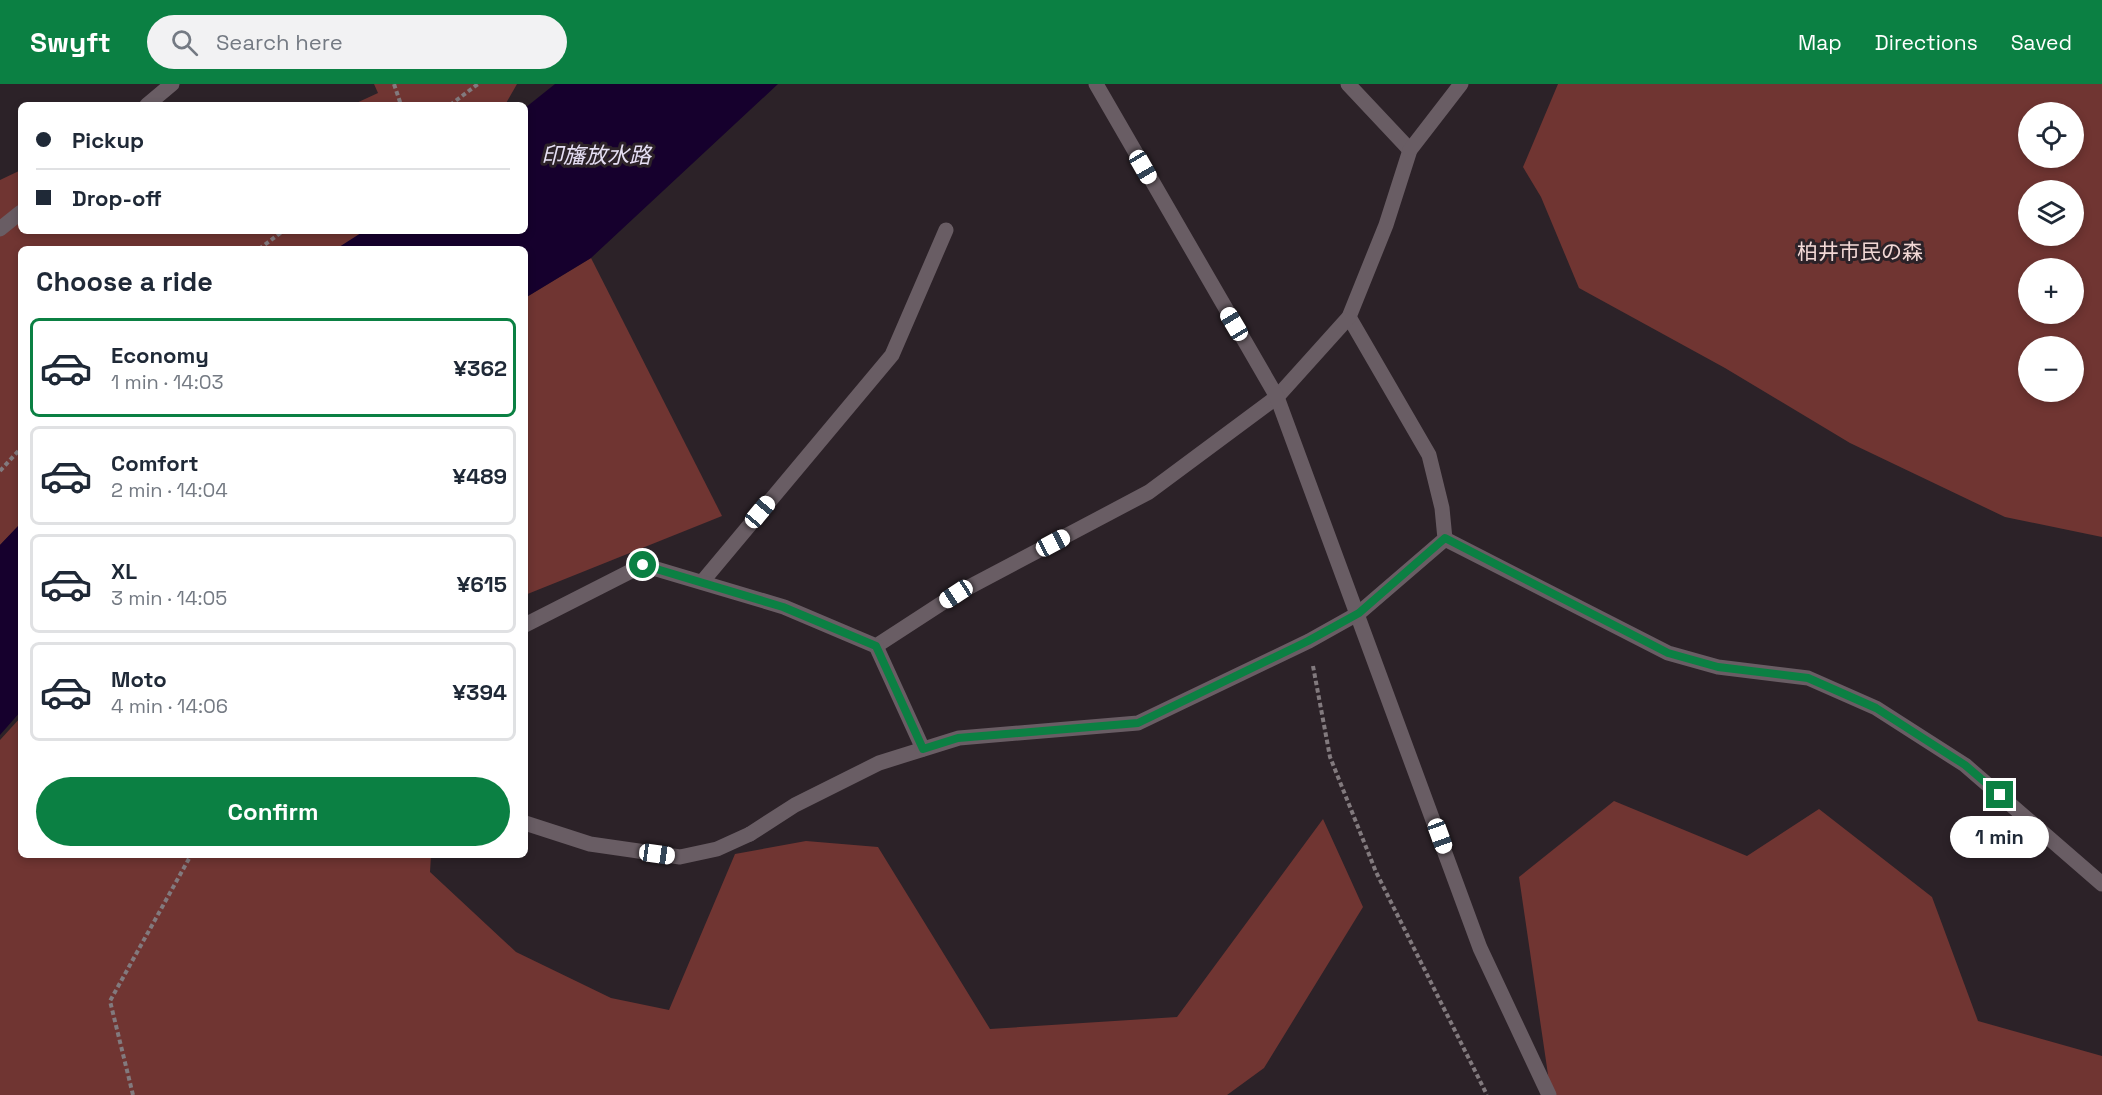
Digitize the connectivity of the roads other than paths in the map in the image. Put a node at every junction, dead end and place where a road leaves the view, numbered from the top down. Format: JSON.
{"nodes":[{"id":1,"x":172,"y":84,"type":"edge"},
{"id":2,"x":1096,"y":84,"type":"edge"},
{"id":3,"x":1348,"y":84,"type":"edge"},
{"id":4,"x":1461,"y":84,"type":"edge"},
{"id":5,"x":151,"y":102,"type":"edge"},
{"id":6,"x":1410,"y":150,"type":"junction"},
{"id":7,"x":18,"y":214,"type":"edge"},
{"id":8,"x":0,"y":229,"type":"edge"},
{"id":9,"x":946,"y":230,"type":"dead end"},
{"id":10,"x":1349,"y":317,"type":"junction"},
{"id":11,"x":1277,"y":398,"type":"junction"},
{"id":12,"x":1445,"y":538,"type":"junction"},
{"id":13,"x":702,"y":582,"type":"junction"},
{"id":14,"x":1359,"y":613,"type":"junction"},
{"id":15,"x":528,"y":623,"type":"edge"},
{"id":16,"x":876,"y":646,"type":"junction"},
{"id":17,"x":923,"y":749,"type":"junction"},
{"id":18,"x":528,"y":824,"type":"edge"},
{"id":19,"x":2102,"y":884,"type":"edge"},
{"id":20,"x":1549,"y":1095,"type":"edge"}],
"edges":[{"from":1,"to":5,"type":"street"},
{"from":2,"to":11,"type":"street"},
{"from":3,"to":6,"type":"street"},
{"from":4,"to":6,"type":"street"},
{"from":6,"to":10,"type":"street"},
{"from":7,"to":8,"type":"street"},
{"from":9,"to":13,"type":"street"},
{"from":10,"to":11,"type":"street"},
{"from":10,"to":12,"type":"street"},
{"from":11,"to":14,"type":"street"},
{"from":11,"to":16,"type":"street"},
{"from":12,"to":14,"type":"street"},
{"from":12,"to":19,"type":"street"},
{"from":13,"to":15,"type":"street"},
{"from":13,"to":16,"type":"street"},
{"from":14,"to":17,"type":"street"},
{"from":14,"to":20,"type":"street"},
{"from":16,"to":17,"type":"street"},
{"from":17,"to":18,"type":"street"}]}
